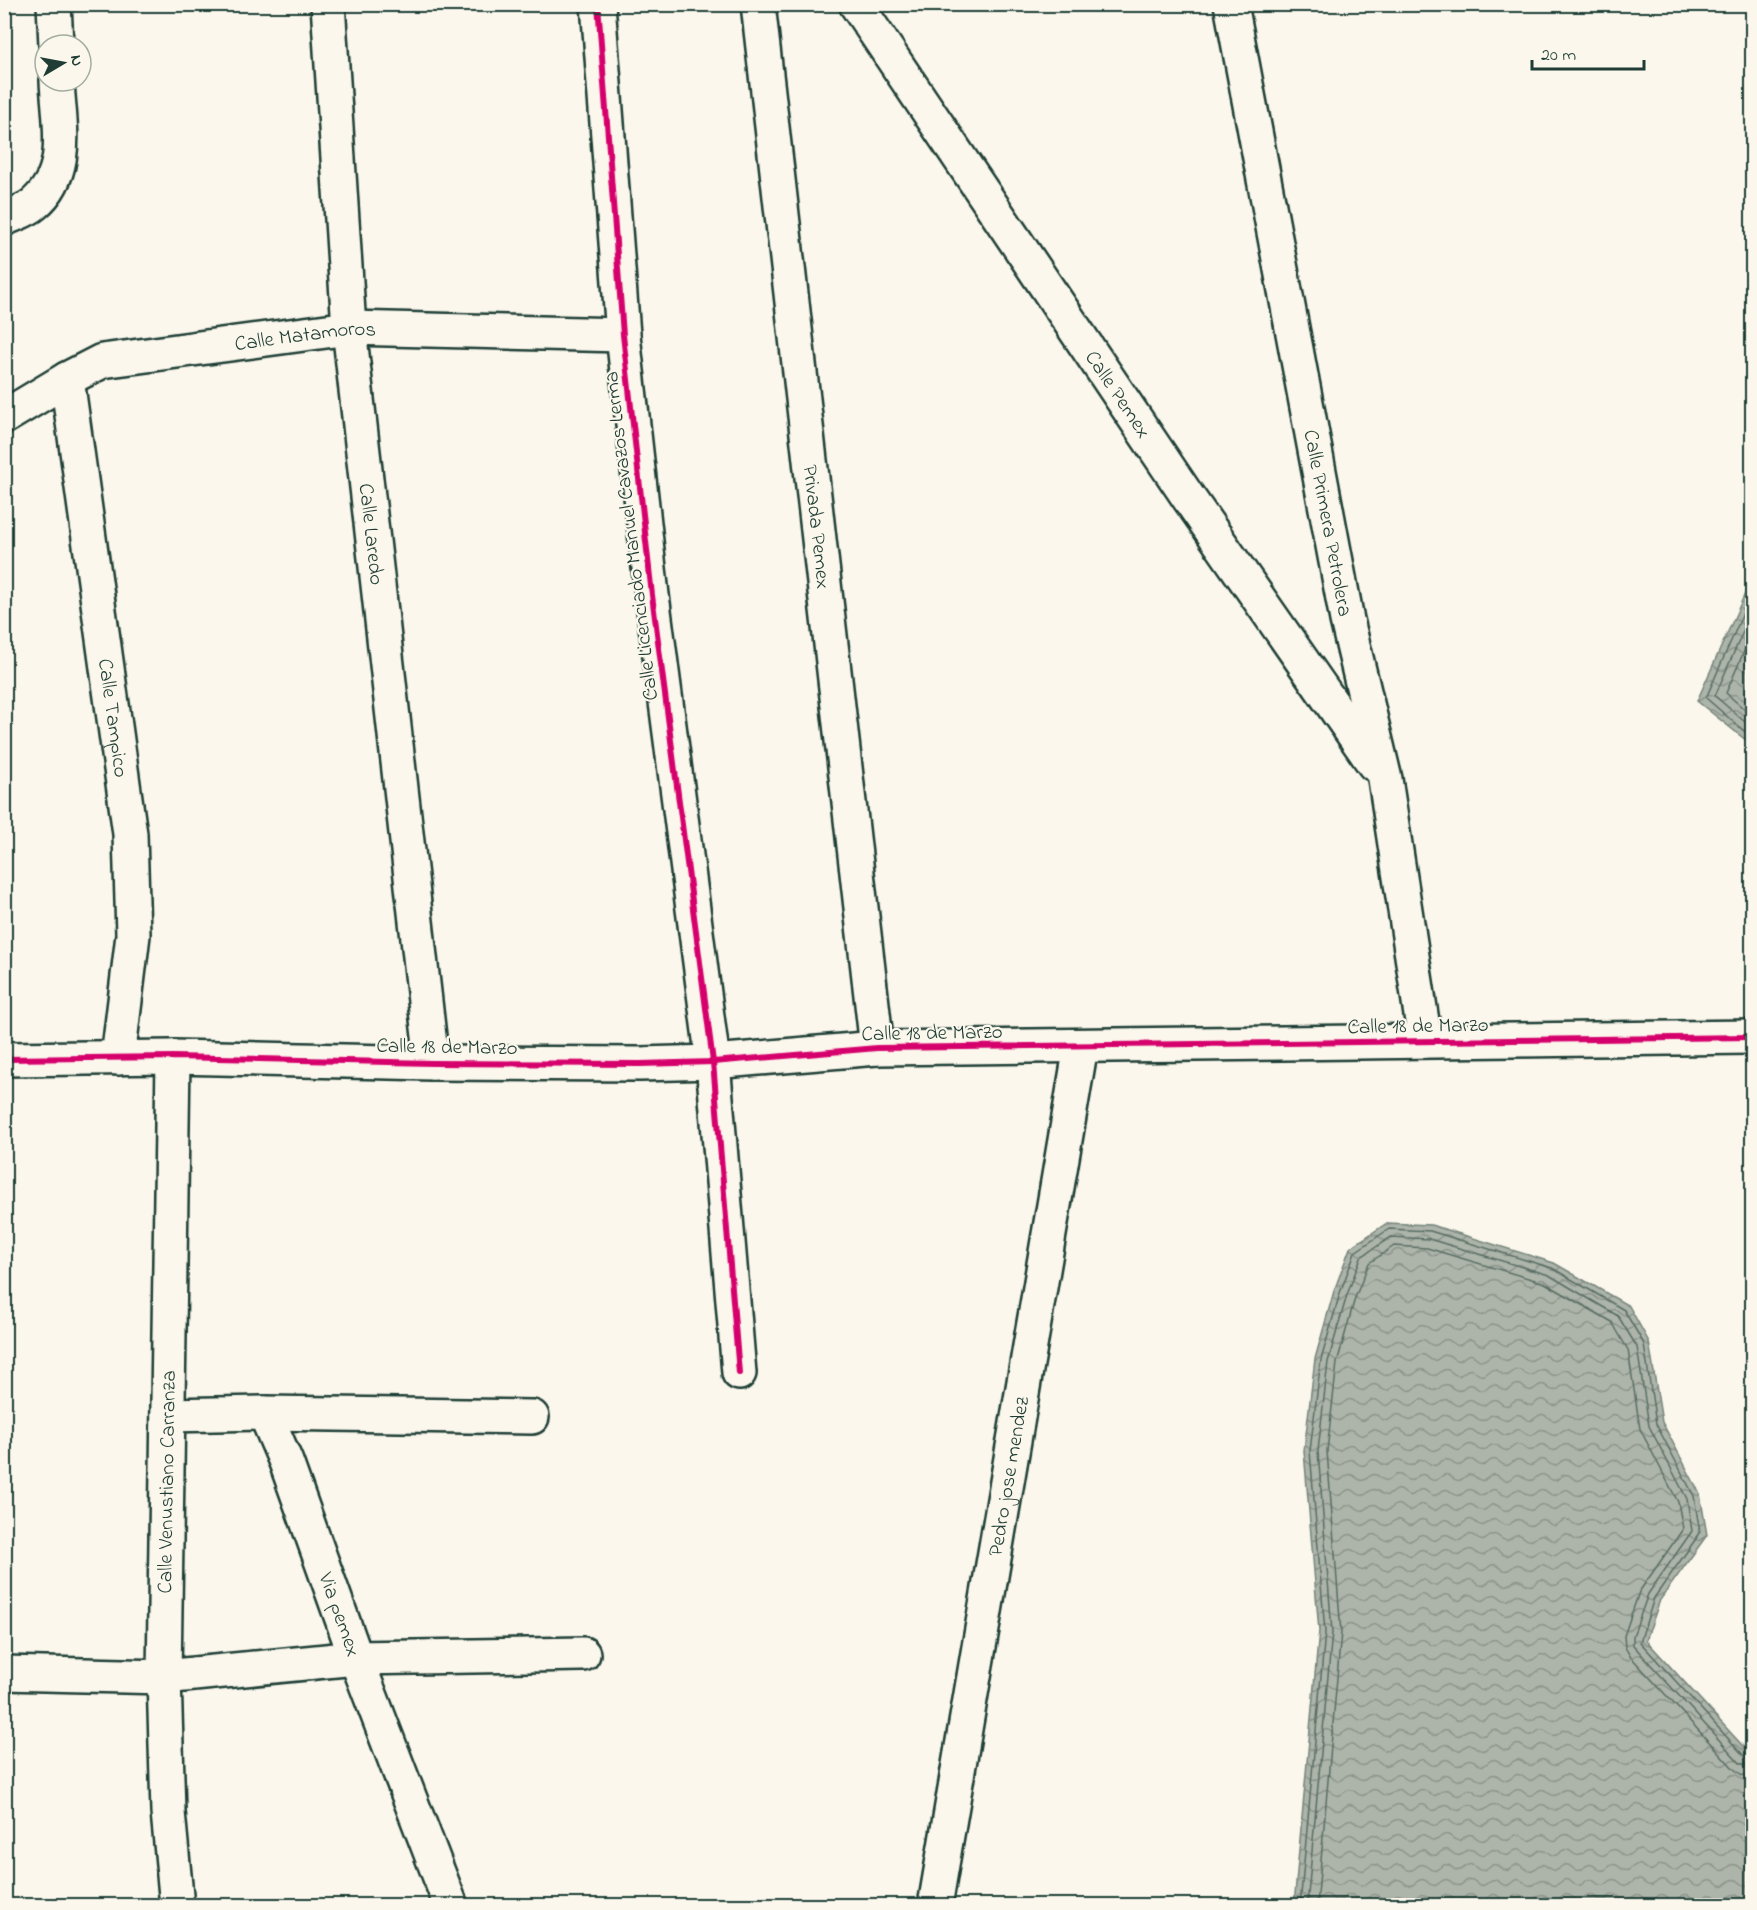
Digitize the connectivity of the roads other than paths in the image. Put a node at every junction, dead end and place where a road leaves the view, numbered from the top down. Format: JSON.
{"nodes":[{"id":1,"x":54,"y":4,"type":"edge"},
{"id":2,"x":328,"y":4,"type":"edge"},
{"id":3,"x":598,"y":4,"type":"edge"},
{"id":4,"x":758,"y":4,"type":"edge"},
{"id":5,"x":856,"y":4,"type":"edge"},
{"id":6,"x":1231,"y":4,"type":"edge"},
{"id":7,"x":55,"y":33,"type":"edge"},
{"id":8,"x":58,"y":93,"type":"edge"},
{"id":9,"x":4,"y":219,"type":"edge"},
{"id":10,"x":349,"y":328,"type":"junction"},
{"id":11,"x":623,"y":335,"type":"junction"},
{"id":12,"x":66,"y":379,"type":"junction"},
{"id":13,"x":4,"y":417,"type":"edge"},
{"id":14,"x":1384,"y":779,"type":"junction"},
{"id":15,"x":1752,"y":1037,"type":"edge"},
{"id":16,"x":1425,"y":1041,"type":"junction"},
{"id":17,"x":1081,"y":1046,"type":"junction"},
{"id":18,"x":877,"y":1048,"type":"junction"},
{"id":19,"x":173,"y":1057,"type":"junction"},
{"id":20,"x":118,"y":1058,"type":"junction"},
{"id":21,"x":4,"y":1059,"type":"edge"},
{"id":22,"x":713,"y":1062,"type":"junction"},
{"id":23,"x":432,"y":1063,"type":"junction"},
{"id":24,"x":739,"y":1373,"type":"dead end"},
{"id":25,"x":265,"y":1413,"type":"junction"},
{"id":26,"x":168,"y":1414,"type":"junction"},
{"id":27,"x":532,"y":1417,"type":"dead end"},
{"id":28,"x":583,"y":1654,"type":"dead end"},
{"id":29,"x":356,"y":1658,"type":"junction"},
{"id":30,"x":4,"y":1673,"type":"edge"},
{"id":31,"x":164,"y":1677,"type":"junction"},
{"id":32,"x":177,"y":1905,"type":"edge"},
{"id":33,"x":451,"y":1905,"type":"edge"},
{"id":34,"x":935,"y":1905,"type":"edge"}],
"edges":[{"from":1,"to":7,"type":"street"},
{"from":2,"to":10,"type":"street","name":"Calle Laredo"},
{"from":3,"to":11,"type":"street","name":"Calle Licenciado Manuel Cavazos Lerma"},
{"from":4,"to":18,"type":"street","name":"Privada Pemex"},
{"from":5,"to":14,"type":"street","name":"Calle Pemex"},
{"from":6,"to":14,"type":"street","name":"Calle Primera Petrolera"},
{"from":8,"to":9,"type":"street"},
{"from":10,"to":11,"type":"street","name":"Calle Matamoros"},
{"from":10,"to":12,"type":"street","name":"Calle Matamoros"},
{"from":10,"to":23,"type":"street","name":"Calle Laredo"},
{"from":11,"to":22,"type":"street","name":"Calle Licenciado Manuel Cavazos Lerma"},
{"from":12,"to":13,"type":"street","name":"Calle Matamoros"},
{"from":12,"to":20,"type":"street","name":"Calle Tampico"},
{"from":14,"to":16,"type":"street","name":"Calle Primera Petrolera"},
{"from":15,"to":16,"type":"street","name":"Calle 18 de Marzo"},
{"from":16,"to":17,"type":"street","name":"Calle 18 de Marzo"},
{"from":17,"to":18,"type":"street","name":"Calle 18 de Marzo"},
{"from":17,"to":34,"type":"street","name":"Pedro jose mendez"},
{"from":18,"to":22,"type":"street","name":"Calle 18 de Marzo"},
{"from":19,"to":20,"type":"street","name":"Calle 18 de Marzo"},
{"from":19,"to":23,"type":"street","name":"Calle 18 de Marzo"},
{"from":19,"to":26,"type":"street","name":"Calle Venustiano Carranza"},
{"from":20,"to":21,"type":"street","name":"Calle 18 de Marzo"},
{"from":22,"to":23,"type":"street","name":"Calle 18 de Marzo"},
{"from":22,"to":24,"type":"street","name":"Calle Licenciado Manuel Cavazos Lerma"},
{"from":25,"to":26,"type":"street"},
{"from":25,"to":27,"type":"street"},
{"from":25,"to":29,"type":"street","name":"Via pemex"},
{"from":26,"to":31,"type":"street","name":"Calle Venustiano Carranza"},
{"from":28,"to":29,"type":"street"},
{"from":29,"to":31,"type":"street"},
{"from":29,"to":33,"type":"street","name":"Via pemex"},
{"from":30,"to":31,"type":"street"},
{"from":31,"to":32,"type":"street","name":"Calle Venustiano Carranza"}]}
